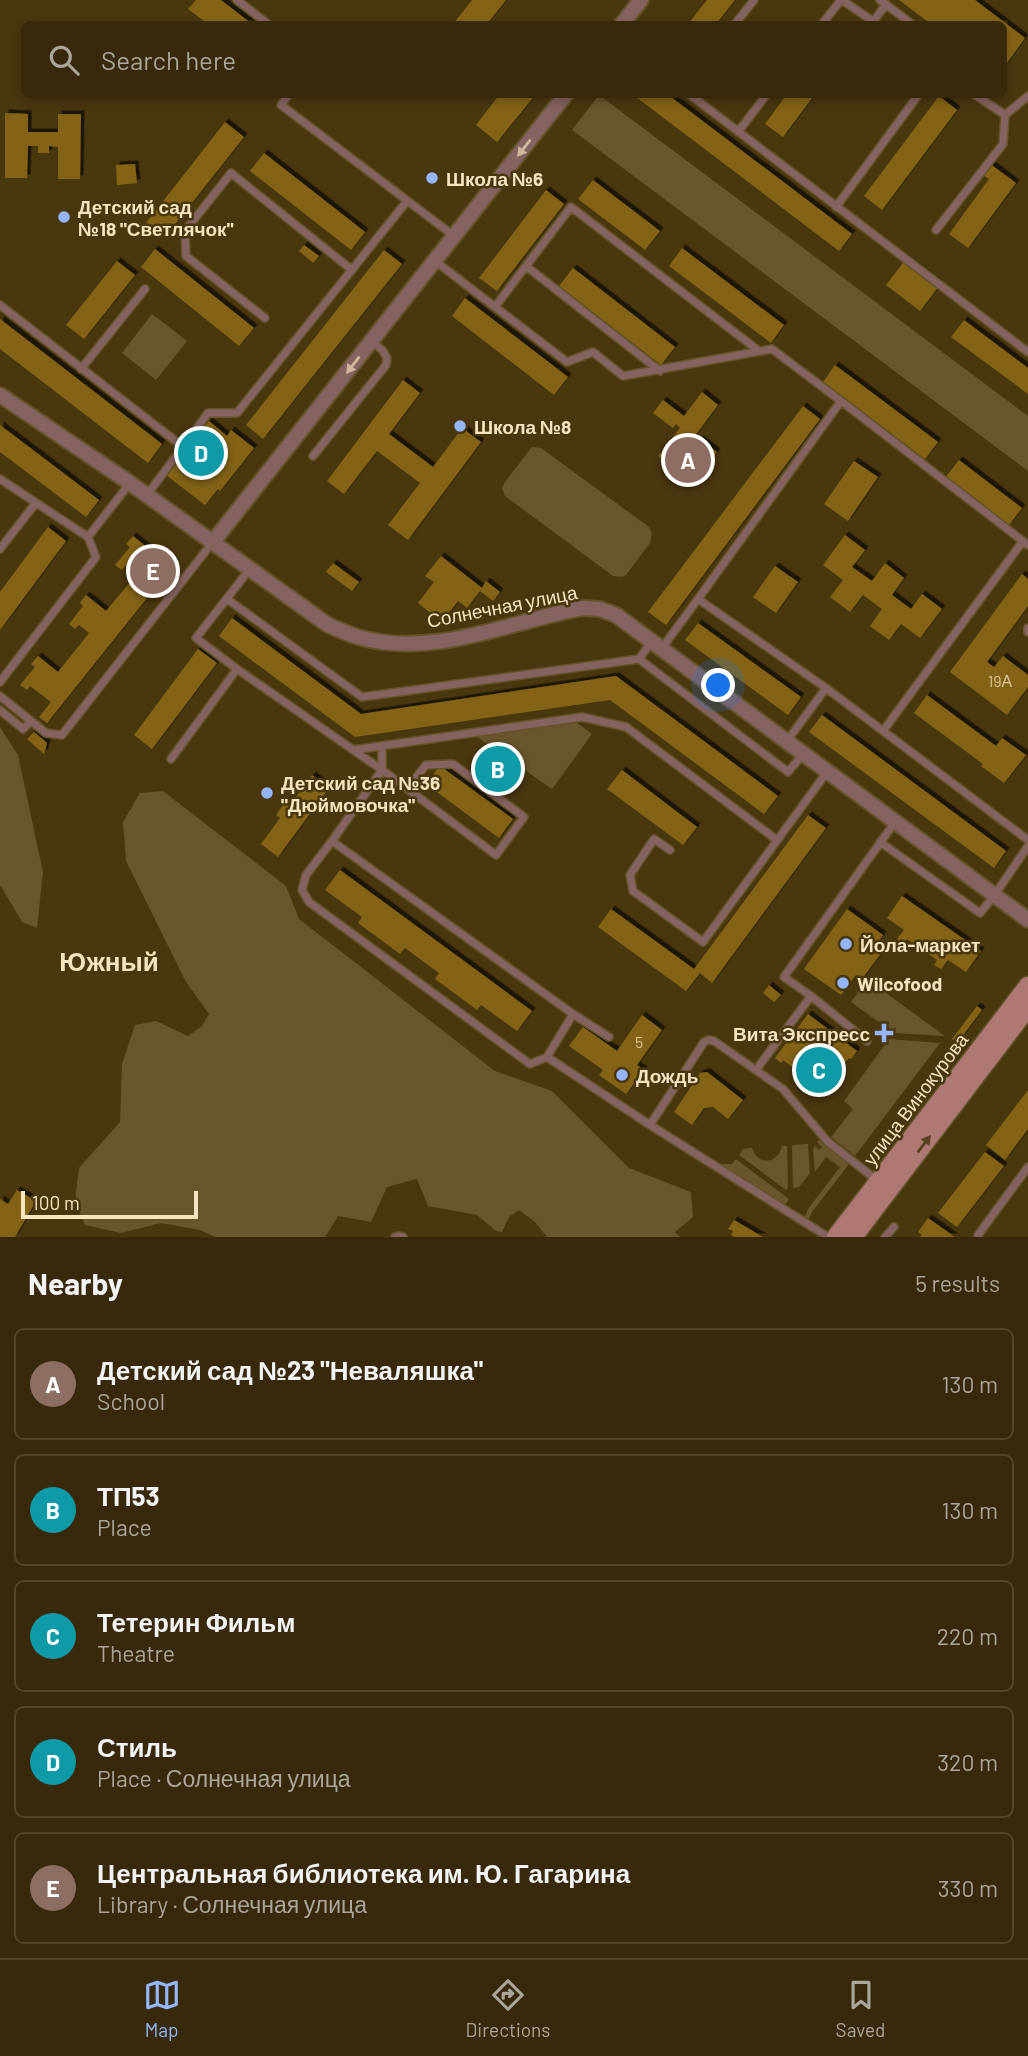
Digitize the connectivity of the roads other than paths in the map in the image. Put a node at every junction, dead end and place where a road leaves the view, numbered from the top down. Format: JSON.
{"nodes":[{"id":1,"x":237,"y":0,"type":"edge"},
{"id":2,"x":641,"y":0,"type":"edge"},
{"id":3,"x":754,"y":0,"type":"edge"},
{"id":4,"x":841,"y":0,"type":"edge"},
{"id":5,"x":883,"y":2,"type":"edge"},
{"id":6,"x":264,"y":21,"type":"edge"},
{"id":7,"x":624,"y":21,"type":"edge"},
{"id":8,"x":737,"y":21,"type":"edge"},
{"id":9,"x":824,"y":21,"type":"edge"},
{"id":10,"x":872,"y":21,"type":"edge"},
{"id":11,"x":876,"y":21,"type":"edge"},
{"id":12,"x":908,"y":21,"type":"edge"},
{"id":13,"x":1028,"y":96,"type":"edge"},
{"id":14,"x":286,"y":98,"type":"edge"},
{"id":15,"x":563,"y":98,"type":"edge"},
{"id":16,"x":693,"y":98,"type":"edge"},
{"id":17,"x":764,"y":98,"type":"edge"},
{"id":18,"x":916,"y":98,"type":"edge"},
{"id":19,"x":980,"y":98,"type":"edge"},
{"id":20,"x":1005,"y":115,"type":"junction"},
{"id":21,"x":738,"y":132,"type":"junction"},
{"id":22,"x":407,"y":201,"type":"junction"},
{"id":23,"x":836,"y":207,"type":"junction"},
{"id":24,"x":936,"y":230,"type":"dead end"},
{"id":25,"x":454,"y":237,"type":"junction"},
{"id":26,"x":435,"y":261,"type":"junction"},
{"id":27,"x":526,"y":266,"type":"junction"},
{"id":28,"x":352,"y":270,"type":"junction"},
{"id":29,"x":145,"y":289,"type":"dead end"},
{"id":30,"x":0,"y":305,"type":"edge"},
{"id":31,"x":495,"y":307,"type":"junction"},
{"id":32,"x":265,"y":318,"type":"dead end"},
{"id":33,"x":372,"y":341,"type":"junction"},
{"id":34,"x":759,"y":351,"type":"junction"},
{"id":35,"x":1028,"y":352,"type":"edge"},
{"id":36,"x":81,"y":369,"type":"junction"},
{"id":37,"x":660,"y":371,"type":"junction"},
{"id":38,"x":0,"y":395,"type":"edge"},
{"id":39,"x":841,"y":401,"type":"junction"},
{"id":40,"x":182,"y":446,"type":"junction"},
{"id":41,"x":313,"y":456,"type":"dead end"},
{"id":42,"x":0,"y":479,"type":"edge"},
{"id":43,"x":130,"y":483,"type":"junction"},
{"id":44,"x":147,"y":495,"type":"junction"},
{"id":45,"x":35,"y":504,"type":"junction"},
{"id":46,"x":88,"y":537,"type":"junction"},
{"id":47,"x":212,"y":543,"type":"junction"},
{"id":48,"x":1026,"y":543,"type":"edge"},
{"id":49,"x":0,"y":549,"type":"edge"},
{"id":50,"x":249,"y":570,"type":"junction"},
{"id":51,"x":227,"y":599,"type":"junction"},
{"id":52,"x":698,"y":600,"type":"junction"},
{"id":53,"x":657,"y":645,"type":"junction"},
{"id":54,"x":639,"y":659,"type":"junction"},
{"id":55,"x":237,"y":669,"type":"junction"},
{"id":56,"x":0,"y":682,"type":"edge"},
{"id":57,"x":826,"y":688,"type":"junction"},
{"id":58,"x":0,"y":696,"type":"edge"},
{"id":59,"x":0,"y":710,"type":"edge"},
{"id":60,"x":31,"y":722,"type":"junction"},
{"id":61,"x":883,"y":731,"type":"junction"},
{"id":62,"x":787,"y":741,"type":"junction"},
{"id":63,"x":382,"y":746,"type":"junction"},
{"id":64,"x":352,"y":750,"type":"junction"},
{"id":65,"x":803,"y":753,"type":"junction"},
{"id":66,"x":171,"y":759,"type":"dead end"},
{"id":67,"x":382,"y":770,"type":"junction"},
{"id":68,"x":827,"y":772,"type":"junction"},
{"id":69,"x":407,"y":789,"type":"junction"},
{"id":70,"x":895,"y":822,"type":"junction"},
{"id":71,"x":778,"y":840,"type":"junction"},
{"id":72,"x":1028,"y":840,"type":"edge"},
{"id":73,"x":332,"y":841,"type":"junction"},
{"id":74,"x":880,"y":842,"type":"junction"},
{"id":75,"x":1028,"y":846,"type":"edge"},
{"id":76,"x":670,"y":850,"type":"dead end"},
{"id":77,"x":994,"y":896,"type":"junction"},
{"id":78,"x":1028,"y":920,"type":"edge"},
{"id":79,"x":1028,"y":986,"type":"edge"},
{"id":80,"x":811,"y":996,"type":"junction"},
{"id":81,"x":1028,"y":1007,"type":"edge"},
{"id":82,"x":573,"y":1014,"type":"junction"},
{"id":83,"x":609,"y":1037,"type":"dead end"},
{"id":84,"x":867,"y":1041,"type":"dead end"},
{"id":85,"x":547,"y":1057,"type":"junction"},
{"id":86,"x":756,"y":1070,"type":"junction"},
{"id":87,"x":650,"y":1125,"type":"junction"},
{"id":88,"x":1028,"y":1167,"type":"edge"},
{"id":89,"x":878,"y":1181,"type":"junction"},
{"id":90,"x":894,"y":1227,"type":"dead end"},
{"id":91,"x":978,"y":1235,"type":"dead end"},
{"id":92,"x":840,"y":1236,"type":"edge"},
{"id":93,"x":395,"y":1237,"type":"edge"},
{"id":94,"x":403,"y":1237,"type":"edge"},
{"id":95,"x":885,"y":1237,"type":"edge"}],
"edges":[{"from":1,"to":6,"type":"lane"},
{"from":2,"to":7,"type":"street"},
{"from":3,"to":8,"type":"lane"},
{"from":4,"to":9,"type":"lane"},
{"from":4,"to":10,"type":"lane"},
{"from":5,"to":11,"type":"lane"},
{"from":5,"to":12,"type":"lane"},
{"from":13,"to":20,"type":"lane"},
{"from":14,"to":22,"type":"lane"},
{"from":15,"to":25,"type":"street","one_way":true},
{"from":16,"to":21,"type":"lane"},
{"from":17,"to":21,"type":"lane"},
{"from":18,"to":23,"type":"lane"},
{"from":19,"to":20,"type":"lane"},
{"from":20,"to":24,"type":"lane"},
{"from":21,"to":23,"type":"lane"},
{"from":22,"to":25,"type":"lane"},
{"from":22,"to":28,"type":"lane"},
{"from":23,"to":35,"type":"lane"},
{"from":25,"to":26,"type":"street"},
{"from":26,"to":31,"type":"lane"},
{"from":26,"to":33,"type":"street"},
{"from":27,"to":31,"type":"lane"},
{"from":27,"to":34,"type":"lane"},
{"from":27,"to":37,"type":"lane"},
{"from":28,"to":32,"type":"lane"},
{"from":28,"to":40,"type":"lane"},
{"from":29,"to":36,"type":"lane"},
{"from":30,"to":36,"type":"lane"},
{"from":31,"to":37,"type":"lane"},
{"from":33,"to":41,"type":"lane"},
{"from":33,"to":47,"type":"street","one_way":true},
{"from":34,"to":37,"type":"lane"},
{"from":34,"to":39,"type":"lane"},
{"from":36,"to":40,"type":"lane"},
{"from":38,"to":43,"type":"street","name":"Солнечная улица"},
{"from":39,"to":48,"type":"lane"},
{"from":39,"to":52,"type":"lane"},
{"from":40,"to":44,"type":"lane"},
{"from":42,"to":45,"type":"lane"},
{"from":43,"to":44,"type":"street","name":"Солнечная улица"},
{"from":43,"to":46,"type":"lane"},
{"from":44,"to":47,"type":"street","name":"Солнечная улица"},
{"from":45,"to":46,"type":"lane"},
{"from":45,"to":49,"type":"lane"},
{"from":46,"to":56,"type":"lane"},
{"from":47,"to":50,"type":"street","name":"Солнечная улица"},
{"from":47,"to":60,"type":"lane"},
{"from":48,"to":61,"type":"lane"},
{"from":50,"to":51,"type":"lane"},
{"from":50,"to":53,"type":"street","name":"Солнечная улица"},
{"from":51,"to":54,"type":"lane"},
{"from":51,"to":55,"type":"lane"},
{"from":52,"to":53,"type":"lane"},
{"from":52,"to":57,"type":"lane"},
{"from":53,"to":54,"type":"lane"},
{"from":53,"to":62,"type":"street","name":"Солнечная улица"},
{"from":54,"to":65,"type":"lane"},
{"from":55,"to":64,"type":"lane"},
{"from":55,"to":66,"type":"lane"},
{"from":57,"to":61,"type":"lane"},
{"from":57,"to":62,"type":"lane"},
{"from":58,"to":60,"type":"lane"},
{"from":59,"to":60,"type":"lane"},
{"from":61,"to":72,"type":"lane"},
{"from":62,"to":65,"type":"street","name":"Солнечная улица"},
{"from":63,"to":64,"type":"lane"},
{"from":63,"to":67,"type":"lane"},
{"from":63,"to":71,"type":"lane"},
{"from":64,"to":67,"type":"lane"},
{"from":65,"to":68,"type":"street","name":"Солнечная улица"},
{"from":67,"to":69,"type":"lane"},
{"from":67,"to":73,"type":"lane"},
{"from":68,"to":70,"type":"street","name":"Солнечная улица"},
{"from":68,"to":71,"type":"lane"},
{"from":69,"to":69,"type":"lane"},
{"from":70,"to":74,"type":"lane"},
{"from":70,"to":77,"type":"street","name":"Солнечная улица"},
{"from":71,"to":76,"type":"lane"},
{"from":73,"to":82,"type":"lane"},
{"from":73,"to":85,"type":"lane"},
{"from":74,"to":77,"type":"lane"},
{"from":74,"to":80,"type":"lane"},
{"from":75,"to":77,"type":"lane"},
{"from":77,"to":78,"type":"street","name":"Солнечная улица"},
{"from":79,"to":89,"type":"main road","name":"улица Винокурова"},
{"from":80,"to":84,"type":"lane"},
{"from":80,"to":86,"type":"lane"},
{"from":92,"to":81,"type":"main road","name":"улица Винокурова","one_way":true},
{"from":82,"to":83,"type":"lane"},
{"from":82,"to":85,"type":"lane"},
{"from":85,"to":87,"type":"lane"},
{"from":86,"to":87,"type":"lane"},
{"from":86,"to":89,"type":"lane"},
{"from":87,"to":92,"type":"lane"},
{"from":88,"to":91,"type":"lane"},
{"from":89,"to":92,"type":"main road","name":"улица Винокурова"},
{"from":90,"to":95,"type":"lane"},
{"from":93,"to":94,"type":"lane"}]}
